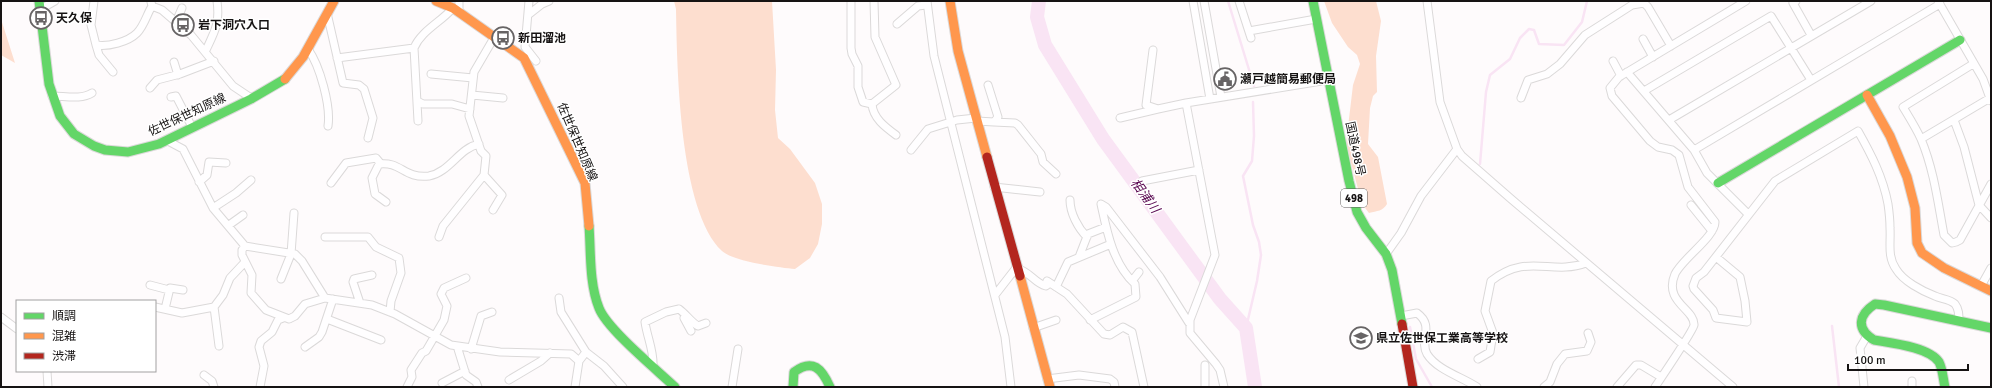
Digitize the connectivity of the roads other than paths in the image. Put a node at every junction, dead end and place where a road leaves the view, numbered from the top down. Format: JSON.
{"nodes":[{"id":1,"x":55,"y":1,"type":"edge"},
{"id":2,"x":94,"y":1,"type":"edge"},
{"id":3,"x":217,"y":1,"type":"edge"},
{"id":4,"x":334,"y":1,"type":"edge"},
{"id":5,"x":436,"y":1,"type":"edge"},
{"id":6,"x":529,"y":1,"type":"edge"},
{"id":7,"x":549,"y":1,"type":"edge"},
{"id":8,"x":874,"y":1,"type":"edge"},
{"id":9,"x":950,"y":1,"type":"edge"},
{"id":10,"x":1193,"y":1,"type":"edge"},
{"id":11,"x":1204,"y":1,"type":"edge"},
{"id":12,"x":1239,"y":1,"type":"edge"},
{"id":13,"x":1313,"y":1,"type":"edge"},
{"id":14,"x":1427,"y":1,"type":"edge"},
{"id":15,"x":1746,"y":1,"type":"edge"},
{"id":16,"x":1796,"y":1,"type":"edge"},
{"id":17,"x":1871,"y":1,"type":"edge"},
{"id":18,"x":850,"y":2,"type":"edge"},
{"id":19,"x":151,"y":3,"type":"edge"},
{"id":20,"x":926,"y":3,"type":"edge"},
{"id":21,"x":1939,"y":3,"type":"edge"},
{"id":22,"x":39,"y":5,"type":"edge"},
{"id":23,"x":457,"y":7,"type":"edge"},
{"id":24,"x":182,"y":8,"type":"dead end"},
{"id":25,"x":327,"y":13,"type":"junction"},
{"id":26,"x":528,"y":15,"type":"junction"},
{"id":27,"x":1316,"y":19,"type":"junction"},
{"id":28,"x":176,"y":22,"type":"junction"},
{"id":29,"x":897,"y":24,"type":"dead end"},
{"id":30,"x":1811,"y":35,"type":"junction"},
{"id":31,"x":495,"y":36,"type":"junction"},
{"id":32,"x":1643,"y":39,"type":"dead end"},
{"id":33,"x":1960,"y":40,"type":"junction"},
{"id":34,"x":96,"y":45,"type":"junction"},
{"id":35,"x":1671,"y":46,"type":"junction"},
{"id":36,"x":1791,"y":47,"type":"junction"},
{"id":37,"x":414,"y":48,"type":"junction"},
{"id":38,"x":308,"y":49,"type":"junction"},
{"id":39,"x":206,"y":50,"type":"junction"},
{"id":40,"x":1153,"y":50,"type":"dead end"},
{"id":41,"x":524,"y":53,"type":"junction"},
{"id":42,"x":1653,"y":57,"type":"junction"},
{"id":43,"x":337,"y":58,"type":"junction"},
{"id":44,"x":214,"y":61,"type":"junction"},
{"id":45,"x":536,"y":61,"type":"dead end"},
{"id":46,"x":1613,"y":61,"type":"dead end"},
{"id":47,"x":174,"y":62,"type":"dead end"},
{"id":48,"x":1973,"y":64,"type":"junction"},
{"id":49,"x":113,"y":72,"type":"dead end"},
{"id":50,"x":431,"y":74,"type":"dead end"},
{"id":51,"x":1624,"y":74,"type":"junction"},
{"id":52,"x":178,"y":75,"type":"junction"},
{"id":53,"x":473,"y":78,"type":"junction"},
{"id":54,"x":1328,"y":80,"type":"junction"},
{"id":55,"x":1811,"y":80,"type":"junction"},
{"id":56,"x":988,"y":85,"type":"dead end"},
{"id":57,"x":150,"y":88,"type":"dead end"},
{"id":58,"x":1644,"y":91,"type":"junction"},
{"id":59,"x":92,"y":93,"type":"dead end"},
{"id":60,"x":472,"y":95,"type":"junction"},
{"id":61,"x":1867,"y":95,"type":"junction"},
{"id":62,"x":52,"y":96,"type":"junction"},
{"id":63,"x":1221,"y":97,"type":"junction"},
{"id":64,"x":171,"y":98,"type":"dead end"},
{"id":65,"x":251,"y":98,"type":"junction"},
{"id":66,"x":503,"y":98,"type":"dead end"},
{"id":67,"x":1521,"y":98,"type":"dead end"},
{"id":68,"x":1210,"y":99,"type":"junction"},
{"id":69,"x":1990,"y":100,"type":"edge"},
{"id":70,"x":417,"y":101,"type":"junction"},
{"id":71,"x":1186,"y":103,"type":"junction"},
{"id":72,"x":872,"y":104,"type":"junction"},
{"id":73,"x":1158,"y":109,"type":"junction"},
{"id":74,"x":470,"y":110,"type":"junction"},
{"id":75,"x":1120,"y":118,"type":"dead end"},
{"id":76,"x":976,"y":120,"type":"junction"},
{"id":77,"x":1669,"y":120,"type":"junction"},
{"id":78,"x":1954,"y":120,"type":"junction"},
{"id":79,"x":418,"y":121,"type":"dead end"},
{"id":80,"x":951,"y":122,"type":"junction"},
{"id":81,"x":994,"y":122,"type":"junction"},
{"id":82,"x":328,"y":126,"type":"dead end"},
{"id":83,"x":192,"y":127,"type":"junction"},
{"id":84,"x":896,"y":135,"type":"dead end"},
{"id":85,"x":368,"y":138,"type":"dead end"},
{"id":86,"x":1920,"y":139,"type":"junction"},
{"id":87,"x":166,"y":140,"type":"junction"},
{"id":88,"x":479,"y":144,"type":"junction"},
{"id":89,"x":1457,"y":149,"type":"junction"},
{"id":90,"x":912,"y":150,"type":"dead end"},
{"id":91,"x":1694,"y":150,"type":"junction"},
{"id":92,"x":226,"y":162,"type":"dead end"},
{"id":93,"x":381,"y":164,"type":"junction"},
{"id":94,"x":1199,"y":170,"type":"junction"},
{"id":95,"x":1056,"y":174,"type":"dead end"},
{"id":96,"x":484,"y":175,"type":"junction"},
{"id":97,"x":251,"y":180,"type":"dead end"},
{"id":98,"x":1142,"y":181,"type":"dead end"},
{"id":99,"x":199,"y":182,"type":"junction"},
{"id":100,"x":331,"y":183,"type":"dead end"},
{"id":101,"x":1718,"y":183,"type":"junction"},
{"id":102,"x":1991,"y":184,"type":"edge"},
{"id":103,"x":994,"y":187,"type":"junction"},
{"id":104,"x":1040,"y":192,"type":"dead end"},
{"id":105,"x":1070,"y":200,"type":"dead end"},
{"id":106,"x":386,"y":202,"type":"dead end"},
{"id":107,"x":1691,"y":205,"type":"dead end"},
{"id":108,"x":1979,"y":205,"type":"junction"},
{"id":109,"x":213,"y":208,"type":"junction"},
{"id":110,"x":493,"y":210,"type":"dead end"},
{"id":111,"x":294,"y":213,"type":"dead end"},
{"id":112,"x":1748,"y":214,"type":"junction"},
{"id":113,"x":243,"y":216,"type":"dead end"},
{"id":114,"x":1991,"y":218,"type":"edge"},
{"id":115,"x":229,"y":225,"type":"junction"},
{"id":116,"x":1106,"y":227,"type":"junction"},
{"id":117,"x":1712,"y":231,"type":"junction"},
{"id":118,"x":324,"y":237,"type":"dead end"},
{"id":119,"x":439,"y":237,"type":"dead end"},
{"id":120,"x":1087,"y":238,"type":"junction"},
{"id":121,"x":1111,"y":244,"type":"junction"},
{"id":122,"x":245,"y":246,"type":"junction"},
{"id":123,"x":290,"y":254,"type":"junction"},
{"id":124,"x":1386,"y":254,"type":"junction"},
{"id":125,"x":1079,"y":257,"type":"junction"},
{"id":126,"x":1716,"y":257,"type":"junction"},
{"id":127,"x":245,"y":262,"type":"junction"},
{"id":128,"x":1586,"y":263,"type":"junction"},
{"id":129,"x":1016,"y":268,"type":"junction"},
{"id":130,"x":1991,"y":268,"type":"edge"},
{"id":131,"x":1139,"y":272,"type":"dead end"},
{"id":132,"x":372,"y":275,"type":"dead end"},
{"id":133,"x":466,"y":278,"type":"dead end"},
{"id":134,"x":282,"y":279,"type":"dead end"},
{"id":135,"x":1132,"y":280,"type":"junction"},
{"id":136,"x":150,"y":285,"type":"dead end"},
{"id":137,"x":1981,"y":286,"type":"junction"},
{"id":138,"x":1056,"y":287,"type":"junction"},
{"id":139,"x":169,"y":290,"type":"junction"},
{"id":140,"x":183,"y":290,"type":"dead end"},
{"id":141,"x":1991,"y":291,"type":"edge"},
{"id":142,"x":996,"y":295,"type":"junction"},
{"id":143,"x":325,"y":298,"type":"junction"},
{"id":144,"x":559,"y":298,"type":"dead end"},
{"id":145,"x":334,"y":299,"type":"junction"},
{"id":146,"x":360,"y":303,"type":"junction"},
{"id":147,"x":156,"y":307,"type":"edge"},
{"id":148,"x":214,"y":307,"type":"junction"},
{"id":149,"x":165,"y":309,"type":"junction"},
{"id":150,"x":679,"y":309,"type":"junction"},
{"id":151,"x":390,"y":312,"type":"junction"},
{"id":152,"x":492,"y":312,"type":"dead end"},
{"id":153,"x":1401,"y":316,"type":"junction"},
{"id":154,"x":1,"y":317,"type":"edge"},
{"id":155,"x":284,"y":318,"type":"junction"},
{"id":156,"x":327,"y":319,"type":"junction"},
{"id":157,"x":1056,"y":320,"type":"dead end"},
{"id":158,"x":1090,"y":320,"type":"junction"},
{"id":159,"x":1190,"y":321,"type":"junction"},
{"id":160,"x":1959,"y":321,"type":"junction"},
{"id":161,"x":706,"y":323,"type":"dead end"},
{"id":162,"x":16,"y":328,"type":"edge"},
{"id":163,"x":1032,"y":328,"type":"junction"},
{"id":164,"x":1991,"y":328,"type":"edge"},
{"id":165,"x":692,"y":331,"type":"dead end"},
{"id":166,"x":1588,"y":333,"type":"dead end"},
{"id":167,"x":1867,"y":336,"type":"junction"},
{"id":168,"x":435,"y":337,"type":"junction"},
{"id":169,"x":381,"y":340,"type":"dead end"},
{"id":170,"x":1683,"y":343,"type":"junction"},
{"id":171,"x":219,"y":346,"type":"dead end"},
{"id":172,"x":457,"y":346,"type":"junction"},
{"id":173,"x":305,"y":347,"type":"dead end"},
{"id":174,"x":471,"y":349,"type":"junction"},
{"id":175,"x":738,"y":349,"type":"dead end"},
{"id":176,"x":586,"y":352,"type":"junction"},
{"id":177,"x":550,"y":353,"type":"junction"},
{"id":178,"x":1478,"y":359,"type":"dead end"},
{"id":179,"x":579,"y":361,"type":"junction"},
{"id":180,"x":1205,"y":365,"type":"dead end"},
{"id":181,"x":653,"y":366,"type":"junction"},
{"id":182,"x":465,"y":371,"type":"junction"},
{"id":183,"x":47,"y":372,"type":"edge"},
{"id":184,"x":204,"y":374,"type":"dead end"},
{"id":185,"x":1661,"y":377,"type":"junction"},
{"id":186,"x":509,"y":380,"type":"dead end"},
{"id":187,"x":442,"y":383,"type":"dead end"},
{"id":188,"x":1048,"y":383,"type":"edge"},
{"id":189,"x":48,"y":387,"type":"edge"},
{"id":190,"x":214,"y":387,"type":"edge"},
{"id":191,"x":260,"y":387,"type":"edge"},
{"id":192,"x":407,"y":387,"type":"edge"},
{"id":193,"x":478,"y":387,"type":"edge"},
{"id":194,"x":575,"y":387,"type":"edge"},
{"id":195,"x":623,"y":387,"type":"edge"},
{"id":196,"x":676,"y":387,"type":"edge"},
{"id":197,"x":732,"y":387,"type":"edge"},
{"id":198,"x":793,"y":387,"type":"edge"},
{"id":199,"x":830,"y":387,"type":"edge"},
{"id":200,"x":1011,"y":387,"type":"edge"},
{"id":201,"x":1115,"y":387,"type":"edge"},
{"id":202,"x":1144,"y":387,"type":"edge"},
{"id":203,"x":1205,"y":387,"type":"edge"},
{"id":204,"x":1224,"y":387,"type":"edge"},
{"id":205,"x":1413,"y":387,"type":"edge"},
{"id":206,"x":1477,"y":387,"type":"edge"},
{"id":207,"x":1544,"y":387,"type":"edge"},
{"id":208,"x":1617,"y":387,"type":"edge"},
{"id":209,"x":1655,"y":387,"type":"edge"},
{"id":210,"x":1733,"y":387,"type":"edge"},
{"id":211,"x":1864,"y":387,"type":"edge"},
{"id":212,"x":1945,"y":387,"type":"edge"}],
"edges":[{"from":1,"to":22,"type":"street"},
{"from":2,"to":34,"type":"street"},
{"from":3,"to":39,"type":"street"},
{"from":4,"to":25,"type":"main road","name":"佐世保世知原線"},
{"from":5,"to":23,"type":"main road","name":"佐世保世知原線"},
{"from":6,"to":26,"type":"street"},
{"from":7,"to":26,"type":"street"},
{"from":8,"to":72,"type":"street"},
{"from":9,"to":76,"type":"main road"},
{"from":10,"to":68,"type":"street"},
{"from":11,"to":63,"type":"street"},
{"from":12,"to":27,"type":"street"},
{"from":13,"to":27,"type":"main road","name":"国道498号","number":"498"},
{"from":14,"to":89,"type":"street"},
{"from":15,"to":35,"type":"street"},
{"from":16,"to":30,"type":"street"},
{"from":17,"to":30,"type":"street"},
{"from":18,"to":72,"type":"street"},
{"from":19,"to":28,"type":"street"},
{"from":19,"to":34,"type":"street"},
{"from":20,"to":29,"type":"street"},
{"from":20,"to":80,"type":"street"},
{"from":21,"to":33,"type":"street"},
{"from":21,"to":55,"type":"street"},
{"from":22,"to":62,"type":"main road","name":"佐世保世知原線"},
{"from":23,"to":31,"type":"main road","name":"佐世保世知原線"},
{"from":23,"to":37,"type":"street"},
{"from":24,"to":28,"type":"street"},
{"from":25,"to":38,"type":"main road","name":"佐世保世知原線"},
{"from":25,"to":43,"type":"street"},
{"from":26,"to":41,"type":"street"},
{"from":27,"to":54,"type":"main road","name":"国道498号","number":"498"},
{"from":28,"to":39,"type":"street"},
{"from":30,"to":36,"type":"street"},
{"from":31,"to":41,"type":"main road","name":"佐世保世知原線"},
{"from":31,"to":53,"type":"street"},
{"from":32,"to":42,"type":"street"},
{"from":33,"to":48,"type":"street"},
{"from":33,"to":61,"type":"main road"},
{"from":34,"to":49,"type":"street"},
{"from":35,"to":42,"type":"street"},
{"from":35,"to":67,"type":"street"},
{"from":36,"to":55,"type":"street"},
{"from":36,"to":58,"type":"street"},
{"from":36,"to":77,"type":"street"},
{"from":37,"to":43,"type":"street"},
{"from":37,"to":70,"type":"street"},
{"from":38,"to":65,"type":"main road","name":"佐世保世知原線"},
{"from":38,"to":82,"type":"street"},
{"from":39,"to":44,"type":"street"},
{"from":40,"to":73,"type":"street"},
{"from":41,"to":45,"type":"street"},
{"from":41,"to":181,"type":"main road","name":"佐世保世知原線"},
{"from":42,"to":51,"type":"street"},
{"from":43,"to":85,"type":"street"},
{"from":44,"to":52,"type":"street"},
{"from":44,"to":65,"type":"street"},
{"from":46,"to":51,"type":"street"},
{"from":47,"to":52,"type":"street"},
{"from":48,"to":69,"type":"street"},
{"from":48,"to":86,"type":"street"},
{"from":50,"to":53,"type":"street"},
{"from":51,"to":58,"type":"street"},
{"from":51,"to":117,"type":"street"},
{"from":52,"to":57,"type":"street"},
{"from":53,"to":60,"type":"street"},
{"from":54,"to":63,"type":"street"},
{"from":54,"to":124,"type":"main road","name":"国道498号","number":"498"},
{"from":55,"to":91,"type":"street"},
{"from":56,"to":81,"type":"street"},
{"from":58,"to":77,"type":"street"},
{"from":59,"to":62,"type":"street"},
{"from":60,"to":66,"type":"street"},
{"from":60,"to":74,"type":"street"},
{"from":61,"to":101,"type":"main road"},
{"from":61,"to":137,"type":"main road"},
{"from":62,"to":87,"type":"main road","name":"佐世保世知原線"},
{"from":63,"to":68,"type":"street"},
{"from":64,"to":83,"type":"street"},
{"from":65,"to":83,"type":"main road","name":"佐世保世知原線"},
{"from":68,"to":71,"type":"street"},
{"from":69,"to":78,"type":"street"},
{"from":70,"to":74,"type":"street"},
{"from":70,"to":79,"type":"street"},
{"from":71,"to":73,"type":"street"},
{"from":71,"to":94,"type":"street"},
{"from":72,"to":84,"type":"street"},
{"from":73,"to":75,"type":"street"},
{"from":74,"to":88,"type":"street"},
{"from":76,"to":80,"type":"street"},
{"from":76,"to":81,"type":"street"},
{"from":76,"to":103,"type":"main road"},
{"from":77,"to":91,"type":"street"},
{"from":78,"to":86,"type":"street"},
{"from":78,"to":108,"type":"street"},
{"from":80,"to":90,"type":"street"},
{"from":80,"to":142,"type":"street"},
{"from":81,"to":95,"type":"street"},
{"from":83,"to":87,"type":"main road","name":"佐世保世知原線"},
{"from":86,"to":108,"type":"street"},
{"from":87,"to":99,"type":"street"},
{"from":88,"to":93,"type":"street"},
{"from":88,"to":96,"type":"street"},
{"from":89,"to":124,"type":"street"},
{"from":89,"to":128,"type":"street"},
{"from":91,"to":101,"type":"street"},
{"from":92,"to":99,"type":"street"},
{"from":93,"to":100,"type":"street"},
{"from":93,"to":106,"type":"street"},
{"from":94,"to":98,"type":"street"},
{"from":94,"to":159,"type":"street"},
{"from":96,"to":110,"type":"street"},
{"from":96,"to":119,"type":"street"},
{"from":97,"to":109,"type":"street"},
{"from":99,"to":109,"type":"street"},
{"from":101,"to":112,"type":"street"},
{"from":102,"to":108,"type":"street"},
{"from":103,"to":104,"type":"street"},
{"from":103,"to":129,"type":"main road"},
{"from":105,"to":120,"type":"street"},
{"from":107,"to":117,"type":"street"},
{"from":108,"to":114,"type":"street"},
{"from":109,"to":115,"type":"street"},
{"from":111,"to":123,"type":"street"},
{"from":112,"to":126,"type":"street"},
{"from":112,"to":160,"type":"street"},
{"from":113,"to":115,"type":"street"},
{"from":115,"to":122,"type":"street"},
{"from":116,"to":120,"type":"street"},
{"from":116,"to":121,"type":"street"},
{"from":116,"to":159,"type":"street"},
{"from":117,"to":170,"type":"street"},
{"from":118,"to":151,"type":"street"},
{"from":120,"to":125,"type":"street"},
{"from":121,"to":125,"type":"street"},
{"from":121,"to":135,"type":"street"},
{"from":122,"to":123,"type":"street"},
{"from":122,"to":127,"type":"street"},
{"from":123,"to":134,"type":"street"},
{"from":123,"to":143,"type":"street"},
{"from":124,"to":153,"type":"main road","name":"国道498号","number":"498"},
{"from":125,"to":138,"type":"street"},
{"from":126,"to":126,"type":"street"},
{"from":127,"to":148,"type":"street"},
{"from":127,"to":155,"type":"street"},
{"from":128,"to":170,"type":"street"},
{"from":128,"to":178,"type":"street"},
{"from":129,"to":138,"type":"street"},
{"from":129,"to":142,"type":"street"},
{"from":129,"to":163,"type":"main road"},
{"from":130,"to":137,"type":"street"},
{"from":131,"to":135,"type":"street"},
{"from":132,"to":146,"type":"street"},
{"from":133,"to":168,"type":"street"},
{"from":135,"to":158,"type":"street"},
{"from":136,"to":139,"type":"street"},
{"from":137,"to":141,"type":"main road"},
{"from":138,"to":158,"type":"street"},
{"from":139,"to":140,"type":"street"},
{"from":139,"to":149,"type":"street"},
{"from":142,"to":200,"type":"street"},
{"from":143,"to":145,"type":"street"},
{"from":143,"to":155,"type":"street"},
{"from":144,"to":176,"type":"street"},
{"from":145,"to":146,"type":"street"},
{"from":145,"to":156,"type":"street"},
{"from":146,"to":151,"type":"street"},
{"from":147,"to":149,"type":"street"},
{"from":148,"to":149,"type":"street"},
{"from":148,"to":171,"type":"street"},
{"from":150,"to":161,"type":"street"},
{"from":150,"to":165,"type":"street"},
{"from":150,"to":181,"type":"street"},
{"from":151,"to":168,"type":"street"},
{"from":152,"to":174,"type":"street"},
{"from":153,"to":205,"type":"main road","name":"国道498号","number":"498"},
{"from":153,"to":206,"type":"street"},
{"from":154,"to":162,"type":"street"},
{"from":155,"to":191,"type":"street"},
{"from":156,"to":169,"type":"street"},
{"from":156,"to":173,"type":"street"},
{"from":157,"to":163,"type":"street"},
{"from":158,"to":202,"type":"street"},
{"from":159,"to":204,"type":"street"},
{"from":160,"to":164,"type":"main road"},
{"from":160,"to":167,"type":"main road"},
{"from":163,"to":188,"type":"main road"},
{"from":166,"to":207,"type":"street"},
{"from":167,"to":211,"type":"street"},
{"from":167,"to":212,"type":"main road"},
{"from":168,"to":172,"type":"street"},
{"from":168,"to":192,"type":"street"},
{"from":170,"to":185,"type":"street"},
{"from":170,"to":210,"type":"street"},
{"from":172,"to":174,"type":"street"},
{"from":172,"to":182,"type":"street"},
{"from":174,"to":177,"type":"street"},
{"from":175,"to":197,"type":"street"},
{"from":176,"to":179,"type":"street"},
{"from":176,"to":195,"type":"street"},
{"from":177,"to":179,"type":"street"},
{"from":177,"to":186,"type":"street"},
{"from":179,"to":194,"type":"street"},
{"from":180,"to":203,"type":"street"},
{"from":181,"to":196,"type":"main road","name":"佐世保世知原線"},
{"from":182,"to":187,"type":"street"},
{"from":182,"to":193,"type":"street"},
{"from":183,"to":189,"type":"street"},
{"from":184,"to":190,"type":"street"},
{"from":185,"to":208,"type":"street"},
{"from":185,"to":209,"type":"street"},
{"from":188,"to":201,"type":"street"},
{"from":198,"to":199,"type":"main road"}]}
